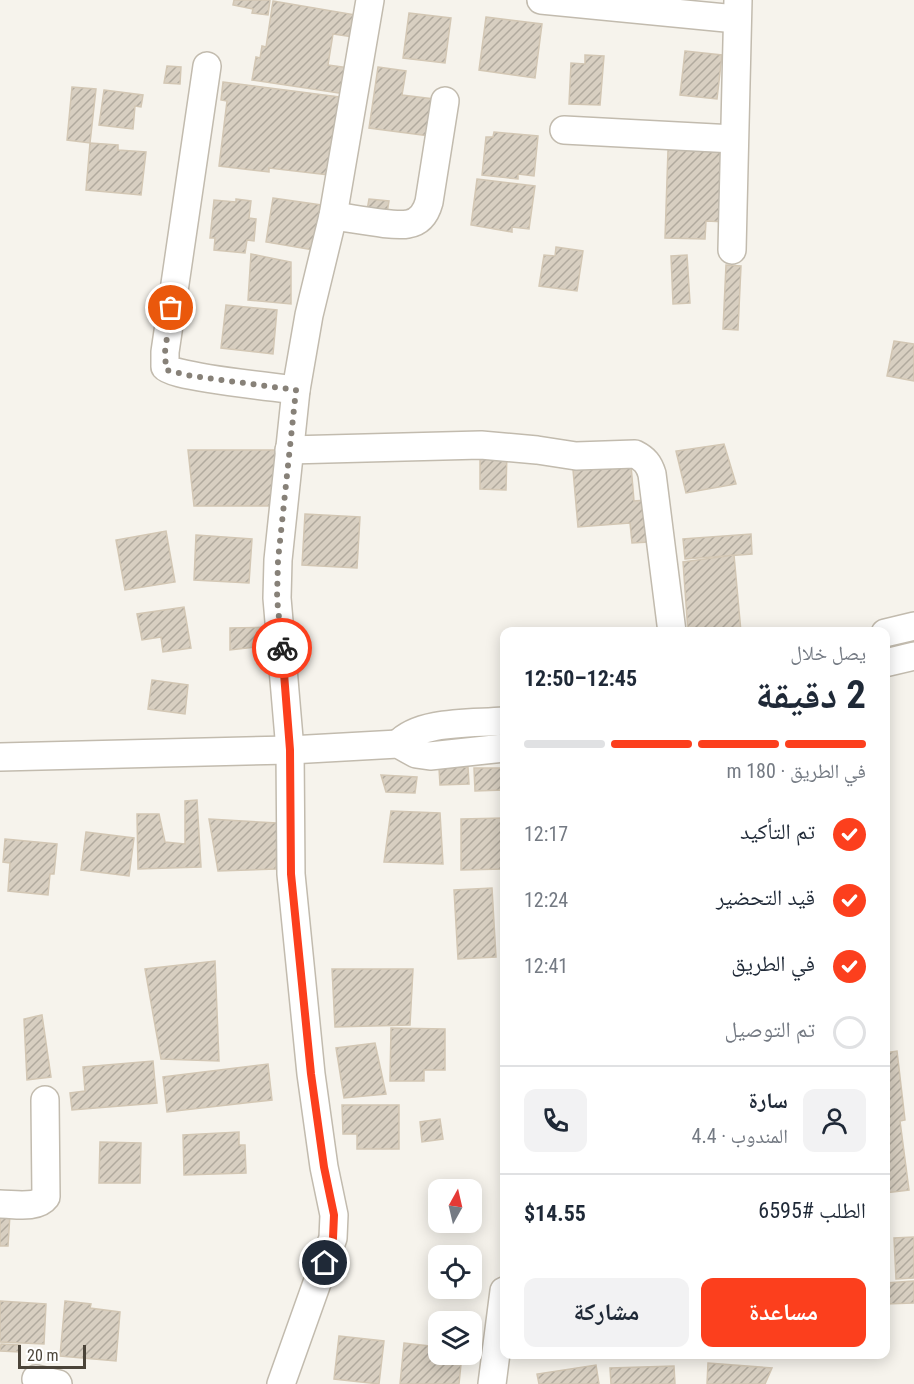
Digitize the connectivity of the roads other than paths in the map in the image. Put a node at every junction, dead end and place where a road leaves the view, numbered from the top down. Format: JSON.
{"nodes":[{"id":1,"x":370,"y":0,"type":"edge"},
{"id":2,"x":541,"y":0,"type":"edge"},
{"id":3,"x":737,"y":10,"type":"edge"},
{"id":4,"x":207,"y":66,"type":"dead end"},
{"id":5,"x":445,"y":101,"type":"dead end"},
{"id":6,"x":564,"y":130,"type":"dead end"},
{"id":7,"x":734,"y":139,"type":"junction"},
{"id":8,"x":333,"y":216,"type":"junction"},
{"id":9,"x":732,"y":250,"type":"dead end"},
{"id":10,"x":296,"y":390,"type":"junction"},
{"id":11,"x":289,"y":450,"type":"junction"},
{"id":12,"x":914,"y":626,"type":"edge"},
{"id":13,"x":671,"y":627,"type":"edge"},
{"id":14,"x":890,"y":632,"type":"edge"},
{"id":15,"x":914,"y":656,"type":"edge"},
{"id":16,"x":890,"y":662,"type":"edge"},
{"id":17,"x":500,"y":721,"type":"edge"},
{"id":18,"x":398,"y":744,"type":"junction"},
{"id":19,"x":500,"y":748,"type":"edge"},
{"id":20,"x":290,"y":750,"type":"junction"},
{"id":21,"x":0,"y":757,"type":"edge"},
{"id":22,"x":45,"y":1100,"type":"dead end"},
{"id":23,"x":0,"y":1204,"type":"edge"},
{"id":24,"x":500,"y":1322,"type":"edge"},
{"id":25,"x":281,"y":1384,"type":"edge"},
{"id":26,"x":492,"y":1384,"type":"edge"}],
"edges":[{"from":1,"to":8,"type":"street"},
{"from":2,"to":3,"type":"street"},
{"from":3,"to":7,"type":"street"},
{"from":4,"to":10,"type":"street"},
{"from":5,"to":8,"type":"street"},
{"from":6,"to":7,"type":"street"},
{"from":7,"to":9,"type":"street"},
{"from":8,"to":10,"type":"street"},
{"from":10,"to":11,"type":"street"},
{"from":11,"to":13,"type":"street"},
{"from":11,"to":20,"type":"street"},
{"from":12,"to":14,"type":"street"},
{"from":15,"to":16,"type":"street"},
{"from":17,"to":18,"type":"street"},
{"from":18,"to":19,"type":"street"},
{"from":18,"to":20,"type":"street"},
{"from":20,"to":21,"type":"street"},
{"from":20,"to":25,"type":"street"},
{"from":22,"to":23,"type":"street"},
{"from":24,"to":26,"type":"street"}]}
